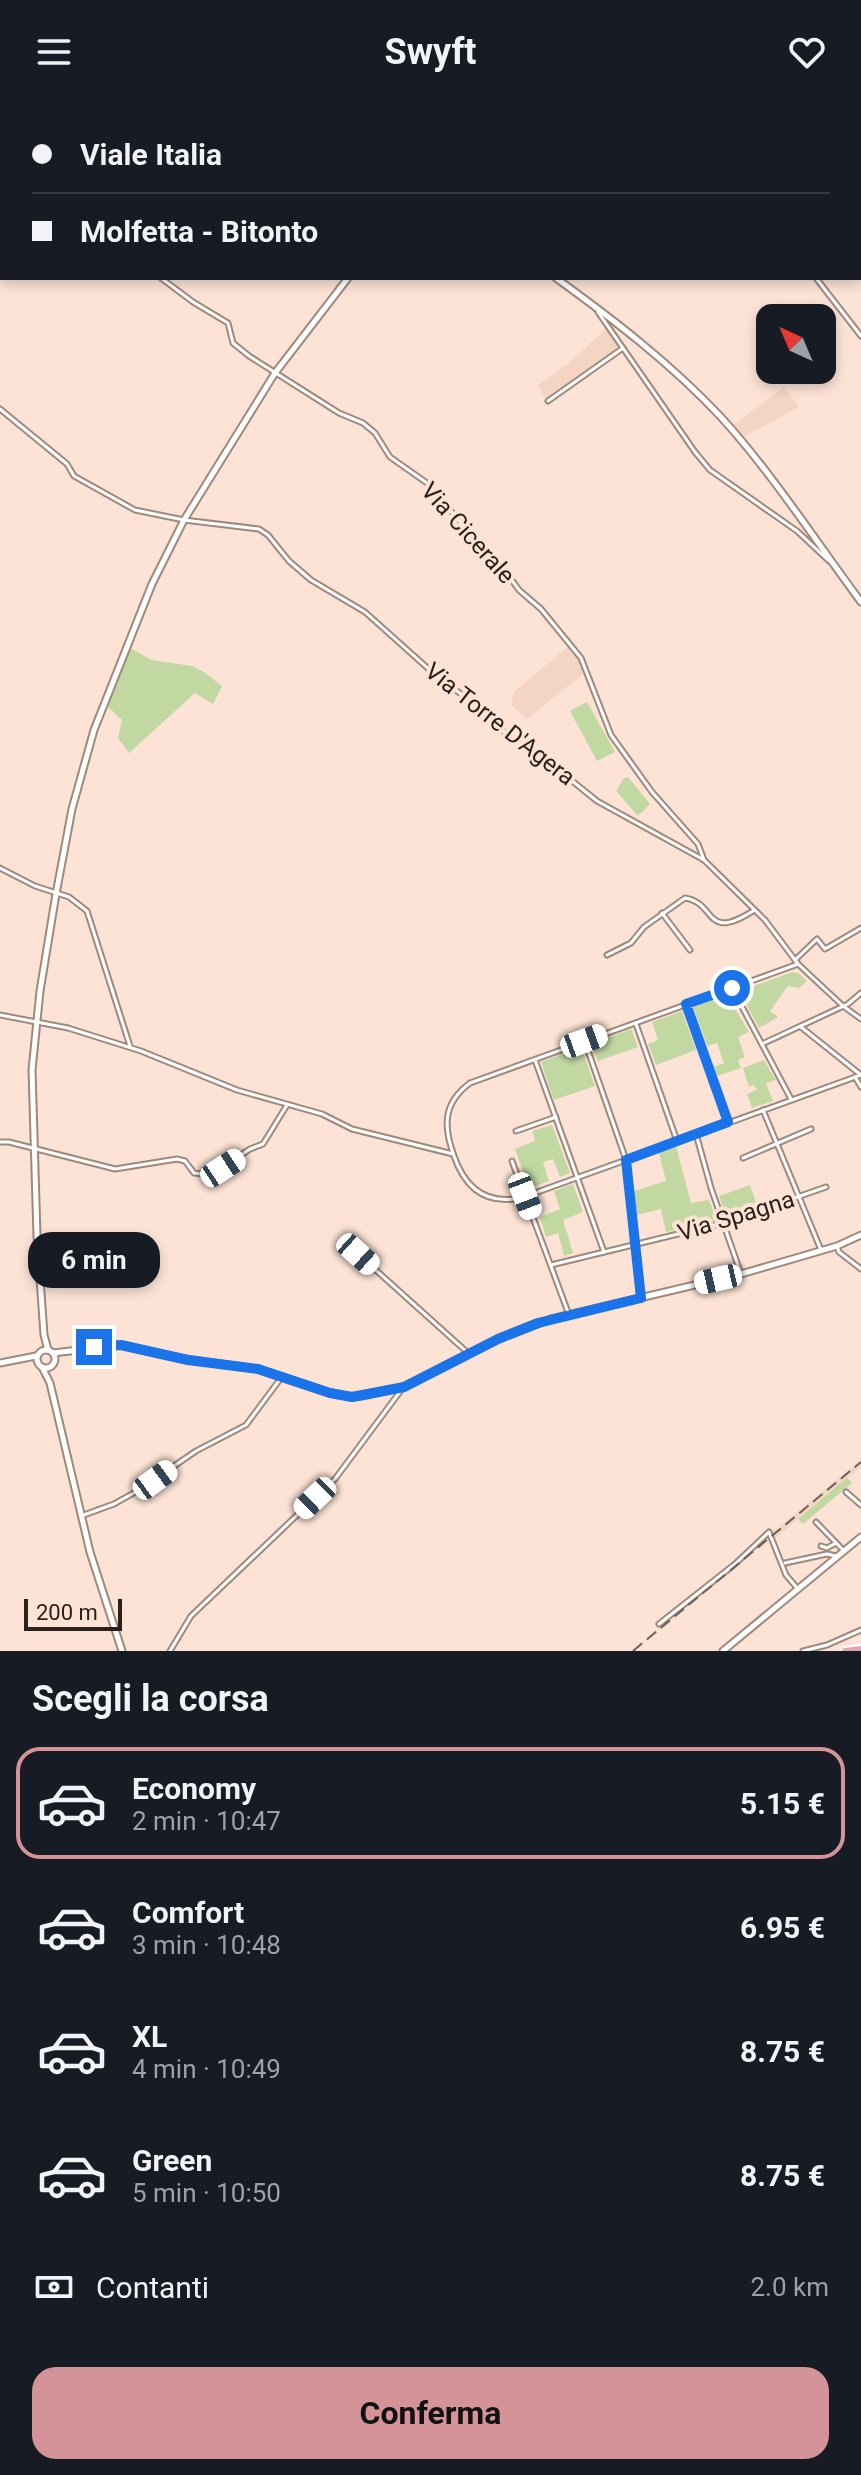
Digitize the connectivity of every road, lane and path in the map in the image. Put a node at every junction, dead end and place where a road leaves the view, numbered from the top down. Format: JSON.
{"nodes":[{"id":1,"x":164,"y":280,"type":"edge"},
{"id":2,"x":346,"y":280,"type":"edge"},
{"id":3,"x":559,"y":280,"type":"edge"},
{"id":4,"x":818,"y":280,"type":"edge"},
{"id":5,"x":593,"y":306,"type":"junction"},
{"id":6,"x":861,"y":336,"type":"edge"},
{"id":7,"x":624,"y":348,"type":"junction"},
{"id":8,"x":275,"y":373,"type":"junction"},
{"id":9,"x":548,"y":401,"type":"dead end"},
{"id":10,"x":0,"y":409,"type":"edge"},
{"id":11,"x":184,"y":520,"type":"junction"},
{"id":12,"x":833,"y":564,"type":"junction"},
{"id":13,"x":861,"y":602,"type":"edge"},
{"id":14,"x":704,"y":860,"type":"junction"},
{"id":15,"x":0,"y":868,"type":"edge"},
{"id":16,"x":56,"y":894,"type":"junction"},
{"id":17,"x":753,"y":911,"type":"junction"},
{"id":18,"x":662,"y":913,"type":"junction"},
{"id":19,"x":861,"y":928,"type":"edge"},
{"id":20,"x":690,"y":950,"type":"dead end"},
{"id":21,"x":607,"y":955,"type":"dead end"},
{"id":22,"x":797,"y":962,"type":"junction"},
{"id":23,"x":732,"y":988,"type":"junction"},
{"id":24,"x":861,"y":993,"type":"edge"},
{"id":25,"x":686,"y":1004,"type":"junction"},
{"id":26,"x":843,"y":1006,"type":"junction"},
{"id":27,"x":0,"y":1015,"type":"edge"},
{"id":28,"x":861,"y":1019,"type":"edge"},
{"id":29,"x":37,"y":1020,"type":"junction"},
{"id":30,"x":635,"y":1022,"type":"junction"},
{"id":31,"x":800,"y":1026,"type":"junction"},
{"id":32,"x":584,"y":1041,"type":"junction"},
{"id":33,"x":762,"y":1044,"type":"junction"},
{"id":34,"x":131,"y":1047,"type":"junction"},
{"id":35,"x":534,"y":1058,"type":"junction"},
{"id":36,"x":861,"y":1075,"type":"edge"},
{"id":37,"x":855,"y":1077,"type":"junction"},
{"id":38,"x":861,"y":1087,"type":"edge"},
{"id":39,"x":791,"y":1099,"type":"junction"},
{"id":40,"x":287,"y":1105,"type":"junction"},
{"id":41,"x":763,"y":1110,"type":"junction"},
{"id":42,"x":556,"y":1117,"type":"junction"},
{"id":43,"x":728,"y":1122,"type":"junction"},
{"id":44,"x":811,"y":1129,"type":"dead end"},
{"id":45,"x":516,"y":1131,"type":"dead end"},
{"id":46,"x":696,"y":1134,"type":"junction"},
{"id":47,"x":677,"y":1141,"type":"junction"},
{"id":48,"x":0,"y":1142,"type":"edge"},
{"id":49,"x":778,"y":1144,"type":"junction"},
{"id":50,"x":34,"y":1149,"type":"junction"},
{"id":51,"x":453,"y":1154,"type":"junction"},
{"id":52,"x":743,"y":1158,"type":"dead end"},
{"id":53,"x":626,"y":1160,"type":"junction"},
{"id":54,"x":512,"y":1161,"type":"dead end"},
{"id":55,"x":578,"y":1177,"type":"junction"},
{"id":56,"x":826,"y":1187,"type":"dead end"},
{"id":57,"x":525,"y":1196,"type":"junction"},
{"id":58,"x":801,"y":1197,"type":"junction"},
{"id":59,"x":723,"y":1223,"type":"junction"},
{"id":60,"x":861,"y":1235,"type":"edge"},
{"id":61,"x":635,"y":1245,"type":"junction"},
{"id":62,"x":837,"y":1246,"type":"junction"},
{"id":63,"x":821,"y":1251,"type":"junction"},
{"id":64,"x":604,"y":1252,"type":"junction"},
{"id":65,"x":358,"y":1254,"type":"dead end"},
{"id":66,"x":551,"y":1265,"type":"junction"},
{"id":67,"x":861,"y":1269,"type":"edge"},
{"id":68,"x":741,"y":1274,"type":"junction"},
{"id":69,"x":641,"y":1298,"type":"junction"},
{"id":70,"x":569,"y":1315,"type":"junction"},
{"id":71,"x":74,"y":1352,"type":"junction"},
{"id":72,"x":469,"y":1354,"type":"junction"},
{"id":73,"x":43,"y":1356,"type":"junction"},
{"id":74,"x":0,"y":1363,"type":"edge"},
{"id":75,"x":53,"y":1364,"type":"junction"},
{"id":76,"x":282,"y":1376,"type":"junction"},
{"id":77,"x":50,"y":1383,"type":"junction"},
{"id":78,"x":404,"y":1387,"type":"junction"},
{"id":79,"x":846,"y":1492,"type":"dead end"},
{"id":80,"x":861,"y":1505,"type":"edge"},
{"id":81,"x":81,"y":1516,"type":"junction"},
{"id":82,"x":816,"y":1522,"type":"dead end"},
{"id":83,"x":861,"y":1537,"type":"edge"},
{"id":84,"x":836,"y":1543,"type":"junction"},
{"id":85,"x":821,"y":1546,"type":"dead end"},
{"id":86,"x":844,"y":1551,"type":"junction"},
{"id":87,"x":837,"y":1557,"type":"junction"},
{"id":88,"x":785,"y":1563,"type":"dead end"},
{"id":89,"x":798,"y":1589,"type":"junction"},
{"id":90,"x":659,"y":1624,"type":"dead end"},
{"id":91,"x":861,"y":1630,"type":"edge"},
{"id":92,"x":861,"y":1649,"type":"edge"},
{"id":93,"x":122,"y":1651,"type":"edge"},
{"id":94,"x":170,"y":1651,"type":"edge"},
{"id":95,"x":723,"y":1651,"type":"edge"},
{"id":96,"x":803,"y":1651,"type":"edge"},
{"id":97,"x":845,"y":1651,"type":"edge"}],
"edges":[{"from":1,"to":8,"type":"street","name":"Via Cicerale"},
{"from":2,"to":8,"type":"main road"},
{"from":3,"to":5,"type":"main road"},
{"from":4,"to":6,"type":"street"},
{"from":5,"to":7,"type":"street"},
{"from":5,"to":12,"type":"main road"},
{"from":7,"to":9,"type":"street"},
{"from":7,"to":12,"type":"street"},
{"from":8,"to":11,"type":"main road"},
{"from":8,"to":14,"type":"street","name":"Via Cicerale"},
{"from":10,"to":11,"type":"street","name":"Via Torre D'Agera"},
{"from":11,"to":14,"type":"street","name":"Via Torre D'Agera"},
{"from":11,"to":16,"type":"main road"},
{"from":12,"to":13,"type":"main road"},
{"from":14,"to":17,"type":"street","name":"Via Torre D'Agera"},
{"from":15,"to":16,"type":"street"},
{"from":16,"to":29,"type":"main road"},
{"from":16,"to":34,"type":"street"},
{"from":17,"to":18,"type":"street"},
{"from":17,"to":22,"type":"street","name":"Via Torre D'Agera"},
{"from":18,"to":20,"type":"street"},
{"from":18,"to":21,"type":"street"},
{"from":19,"to":22,"type":"street"},
{"from":22,"to":23,"type":"street"},
{"from":22,"to":26,"type":"street","name":"Via Torre D'Agera"},
{"from":23,"to":25,"type":"street"},
{"from":23,"to":33,"type":"street"},
{"from":24,"to":26,"type":"street"},
{"from":25,"to":30,"type":"street"},
{"from":25,"to":43,"type":"street"},
{"from":26,"to":28,"type":"street","name":"Via Torre D'Agera"},
{"from":26,"to":31,"type":"street"},
{"from":27,"to":29,"type":"street"},
{"from":29,"to":34,"type":"street"},
{"from":29,"to":50,"type":"main road"},
{"from":30,"to":32,"type":"street"},
{"from":30,"to":47,"type":"street"},
{"from":31,"to":33,"type":"street"},
{"from":31,"to":36,"type":"street"},
{"from":32,"to":35,"type":"street"},
{"from":32,"to":53,"type":"street"},
{"from":33,"to":39,"type":"street"},
{"from":34,"to":40,"type":"street"},
{"from":35,"to":42,"type":"street"},
{"from":35,"to":51,"type":"street"},
{"from":36,"to":37,"type":"street"},
{"from":37,"to":38,"type":"street"},
{"from":37,"to":39,"type":"street"},
{"from":39,"to":41,"type":"street"},
{"from":40,"to":50,"type":"street"},
{"from":40,"to":51,"type":"street"},
{"from":41,"to":43,"type":"street"},
{"from":41,"to":49,"type":"street"},
{"from":42,"to":45,"type":"street"},
{"from":42,"to":55,"type":"street"},
{"from":43,"to":46,"type":"street"},
{"from":44,"to":49,"type":"street"},
{"from":46,"to":47,"type":"street"},
{"from":46,"to":59,"type":"street"},
{"from":47,"to":53,"type":"street"},
{"from":48,"to":50,"type":"street"},
{"from":49,"to":52,"type":"street"},
{"from":49,"to":58,"type":"street"},
{"from":50,"to":73,"type":"main road"},
{"from":51,"to":57,"type":"street"},
{"from":53,"to":55,"type":"street"},
{"from":53,"to":61,"type":"street"},
{"from":54,"to":57,"type":"street"},
{"from":55,"to":57,"type":"street"},
{"from":55,"to":64,"type":"street"},
{"from":56,"to":58,"type":"street","name":"Via Spagna"},
{"from":57,"to":66,"type":"street"},
{"from":58,"to":59,"type":"street","name":"Via Spagna"},
{"from":58,"to":63,"type":"street"},
{"from":59,"to":61,"type":"street","name":"Via Spagna"},
{"from":59,"to":68,"type":"street"},
{"from":60,"to":62,"type":"main road"},
{"from":61,"to":64,"type":"street","name":"Via Spagna"},
{"from":61,"to":69,"type":"street"},
{"from":62,"to":63,"type":"main road"},
{"from":62,"to":67,"type":"street"},
{"from":63,"to":68,"type":"main road"},
{"from":64,"to":66,"type":"street","name":"Via Spagna"},
{"from":65,"to":72,"type":"street"},
{"from":66,"to":70,"type":"street"},
{"from":68,"to":69,"type":"main road"},
{"from":69,"to":70,"type":"main road"},
{"from":70,"to":72,"type":"main road"},
{"from":71,"to":73,"type":"main road"},
{"from":71,"to":75,"type":"main road"},
{"from":71,"to":76,"type":"main road"},
{"from":72,"to":78,"type":"main road"},
{"from":73,"to":74,"type":"main road"},
{"from":73,"to":75,"type":"main road"},
{"from":73,"to":75,"type":"main road"},
{"from":73,"to":77,"type":"main road"},
{"from":75,"to":77,"type":"main road"},
{"from":76,"to":78,"type":"main road"},
{"from":76,"to":81,"type":"street"},
{"from":77,"to":81,"type":"main road"},
{"from":78,"to":94,"type":"street"},
{"from":79,"to":80,"type":"street"},
{"from":81,"to":93,"type":"main road"},
{"from":82,"to":84,"type":"street"},
{"from":83,"to":86,"type":"main road"},
{"from":84,"to":85,"type":"street"},
{"from":84,"to":86,"type":"street"},
{"from":86,"to":87,"type":"main road"},
{"from":87,"to":88,"type":"street"},
{"from":87,"to":89,"type":"main road"},
{"from":89,"to":90,"type":"street"},
{"from":89,"to":95,"type":"main road"},
{"from":91,"to":96,"type":"street"},
{"from":92,"to":97,"type":"main road"}]}
